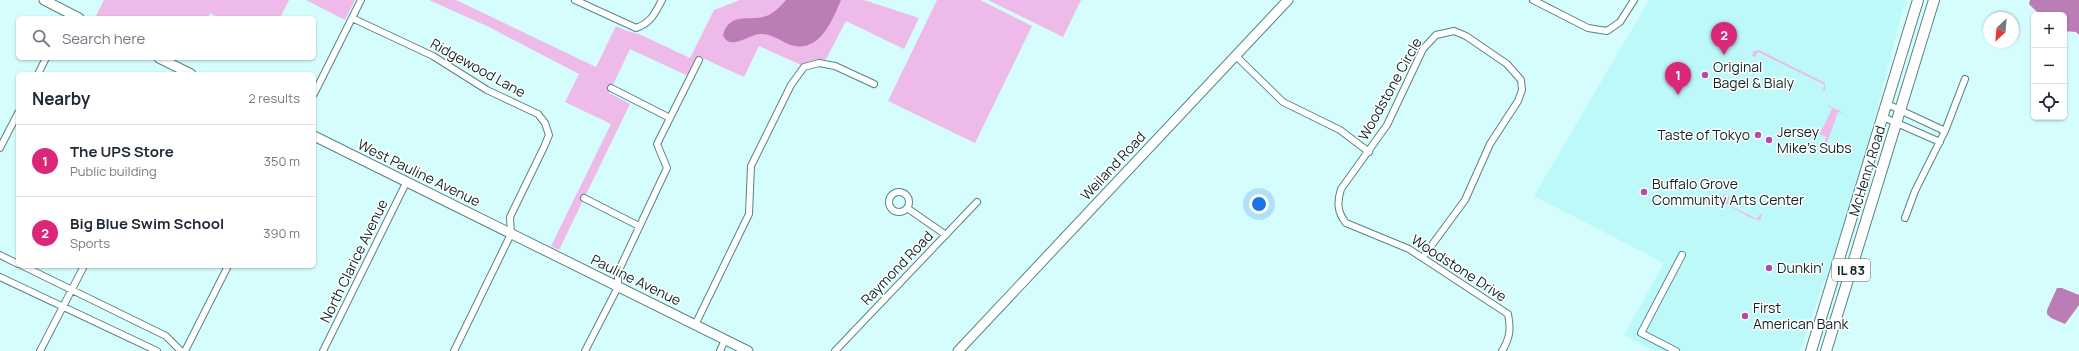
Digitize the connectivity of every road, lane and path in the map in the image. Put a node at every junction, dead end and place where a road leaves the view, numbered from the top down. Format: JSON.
{"nodes":[{"id":1,"x":44,"y":0,"type":"edge"},
{"id":2,"x":361,"y":0,"type":"edge"},
{"id":3,"x":575,"y":0,"type":"edge"},
{"id":4,"x":662,"y":0,"type":"edge"},
{"id":5,"x":1288,"y":0,"type":"edge"},
{"id":6,"x":1532,"y":0,"type":"edge"},
{"id":7,"x":1634,"y":0,"type":"edge"},
{"id":8,"x":1918,"y":0,"type":"edge"},
{"id":9,"x":1934,"y":0,"type":"edge"},
{"id":10,"x":68,"y":16,"type":"edge"},
{"id":11,"x":352,"y":18,"type":"junction"},
{"id":12,"x":1236,"y":56,"type":"junction"},
{"id":13,"x":45,"y":60,"type":"edge"},
{"id":14,"x":162,"y":60,"type":"edge"},
{"id":15,"x":699,"y":60,"type":"dead end"},
{"id":16,"x":39,"y":72,"type":"edge"},
{"id":17,"x":181,"y":72,"type":"edge"},
{"id":18,"x":1965,"y":80,"type":"dead end"},
{"id":19,"x":874,"y":84,"type":"dead end"},
{"id":20,"x":611,"y":88,"type":"dead end"},
{"id":21,"x":316,"y":90,"type":"edge"},
{"id":22,"x":1887,"y":104,"type":"junction"},
{"id":23,"x":1901,"y":110,"type":"junction"},
{"id":24,"x":16,"y":117,"type":"edge"},
{"id":25,"x":1882,"y":117,"type":"junction"},
{"id":26,"x":670,"y":118,"type":"junction"},
{"id":27,"x":1896,"y":123,"type":"junction"},
{"id":28,"x":1945,"y":131,"type":"junction"},
{"id":29,"x":316,"y":137,"type":"edge"},
{"id":30,"x":1940,"y":142,"type":"junction"},
{"id":31,"x":0,"y":148,"type":"edge"},
{"id":32,"x":1369,"y":152,"type":"junction"},
{"id":33,"x":406,"y":183,"type":"junction"},
{"id":34,"x":584,"y":198,"type":"dead end"},
{"id":35,"x":977,"y":202,"type":"dead end"},
{"id":36,"x":907,"y":208,"type":"dead end"},
{"id":37,"x":1905,"y":218,"type":"dead end"},
{"id":38,"x":639,"y":226,"type":"junction"},
{"id":39,"x":512,"y":234,"type":"junction"},
{"id":40,"x":946,"y":235,"type":"junction"},
{"id":41,"x":0,"y":255,"type":"edge"},
{"id":42,"x":1682,"y":255,"type":"dead end"},
{"id":43,"x":1423,"y":258,"type":"junction"},
{"id":44,"x":16,"y":263,"type":"edge"},
{"id":45,"x":27,"y":268,"type":"edge"},
{"id":46,"x":83,"y":268,"type":"edge"},
{"id":47,"x":227,"y":268,"type":"edge"},
{"id":48,"x":0,"y":277,"type":"edge"},
{"id":49,"x":618,"y":287,"type":"junction"},
{"id":50,"x":72,"y":290,"type":"junction"},
{"id":51,"x":63,"y":307,"type":"junction"},
{"id":52,"x":695,"y":325,"type":"junction"},
{"id":53,"x":725,"y":340,"type":"junction"},
{"id":54,"x":1669,"y":350,"type":"edge"},
{"id":55,"x":40,"y":351,"type":"edge"},
{"id":56,"x":157,"y":351,"type":"edge"},
{"id":57,"x":181,"y":351,"type":"edge"},
{"id":58,"x":185,"y":351,"type":"edge"},
{"id":59,"x":323,"y":351,"type":"edge"},
{"id":60,"x":454,"y":351,"type":"edge"},
{"id":61,"x":585,"y":351,"type":"edge"},
{"id":62,"x":720,"y":351,"type":"edge"},
{"id":63,"x":748,"y":351,"type":"edge"},
{"id":64,"x":835,"y":351,"type":"edge"},
{"id":65,"x":958,"y":351,"type":"edge"},
{"id":66,"x":1502,"y":351,"type":"edge"},
{"id":67,"x":1676,"y":351,"type":"edge"},
{"id":68,"x":1811,"y":351,"type":"edge"},
{"id":69,"x":1826,"y":351,"type":"edge"}],
"edges":[{"from":1,"to":10,"type":"street"},
{"from":2,"to":11,"type":"street"},
{"from":3,"to":4,"type":"street"},
{"from":5,"to":12,"type":"street","name":"Weiland Road"},
{"from":6,"to":7,"type":"street"},
{"from":8,"to":22,"type":"main road","name":"McHenry Road","number":"IL 83"},
{"from":9,"to":23,"type":"main road","name":"McHenry Road","number":"IL 83"},
{"from":11,"to":21,"type":"street"},
{"from":11,"to":39,"type":"street","name":"Ridgewood Lane"},
{"from":12,"to":32,"type":"street"},
{"from":12,"to":65,"type":"street","name":"Weiland Road"},
{"from":13,"to":16,"type":"street"},
{"from":14,"to":17,"type":"street"},
{"from":15,"to":26,"type":"street"},
{"from":18,"to":28,"type":"street"},
{"from":19,"to":52,"type":"street"},
{"from":20,"to":26,"type":"street"},
{"from":22,"to":23,"type":"street"},
{"from":22,"to":25,"type":"main road","name":"McHenry Road","number":"IL 83"},
{"from":23,"to":27,"type":"main road","name":"McHenry Road","number":"IL 83"},
{"from":23,"to":28,"type":"street"},
{"from":24,"to":31,"type":"street"},
{"from":25,"to":27,"type":"street"},
{"from":25,"to":68,"type":"main road","name":"McHenry Road","number":"IL 83"},
{"from":26,"to":38,"type":"street"},
{"from":27,"to":30,"type":"street"},
{"from":27,"to":69,"type":"main road","name":"McHenry Road","number":"IL 83"},
{"from":28,"to":30,"type":"street"},
{"from":29,"to":33,"type":"street","name":"West Pauline Avenue"},
{"from":30,"to":37,"type":"street"},
{"from":32,"to":43,"type":"street","name":"Woodstone Drive"},
{"from":32,"to":43,"type":"street","name":"Woodstone Circle"},
{"from":33,"to":39,"type":"street","name":"West Pauline Avenue"},
{"from":33,"to":59,"type":"street","name":"North Clarice Avenue"},
{"from":34,"to":38,"type":"street"},
{"from":35,"to":40,"type":"street","name":"Raymond Road"},
{"from":36,"to":40,"type":"street"},
{"from":38,"to":49,"type":"street"},
{"from":39,"to":49,"type":"street","name":"Pauline Avenue"},
{"from":39,"to":60,"type":"street"},
{"from":40,"to":64,"type":"street","name":"Raymond Road"},
{"from":41,"to":44,"type":"street"},
{"from":42,"to":54,"type":"street"},
{"from":43,"to":66,"type":"street","name":"Woodstone Drive"},
{"from":45,"to":50,"type":"street"},
{"from":46,"to":50,"type":"street"},
{"from":47,"to":58,"type":"street"},
{"from":48,"to":51,"type":"street"},
{"from":49,"to":52,"type":"street","name":"Pauline Avenue"},
{"from":49,"to":61,"type":"street"},
{"from":50,"to":51,"type":"street"},
{"from":50,"to":57,"type":"street"},
{"from":51,"to":55,"type":"street"},
{"from":51,"to":56,"type":"street"},
{"from":52,"to":53,"type":"street","name":"Pauline Avenue"},
{"from":53,"to":62,"type":"street"},
{"from":53,"to":63,"type":"street","name":"Pauline Avenue"},
{"from":54,"to":67,"type":"street"}]}
